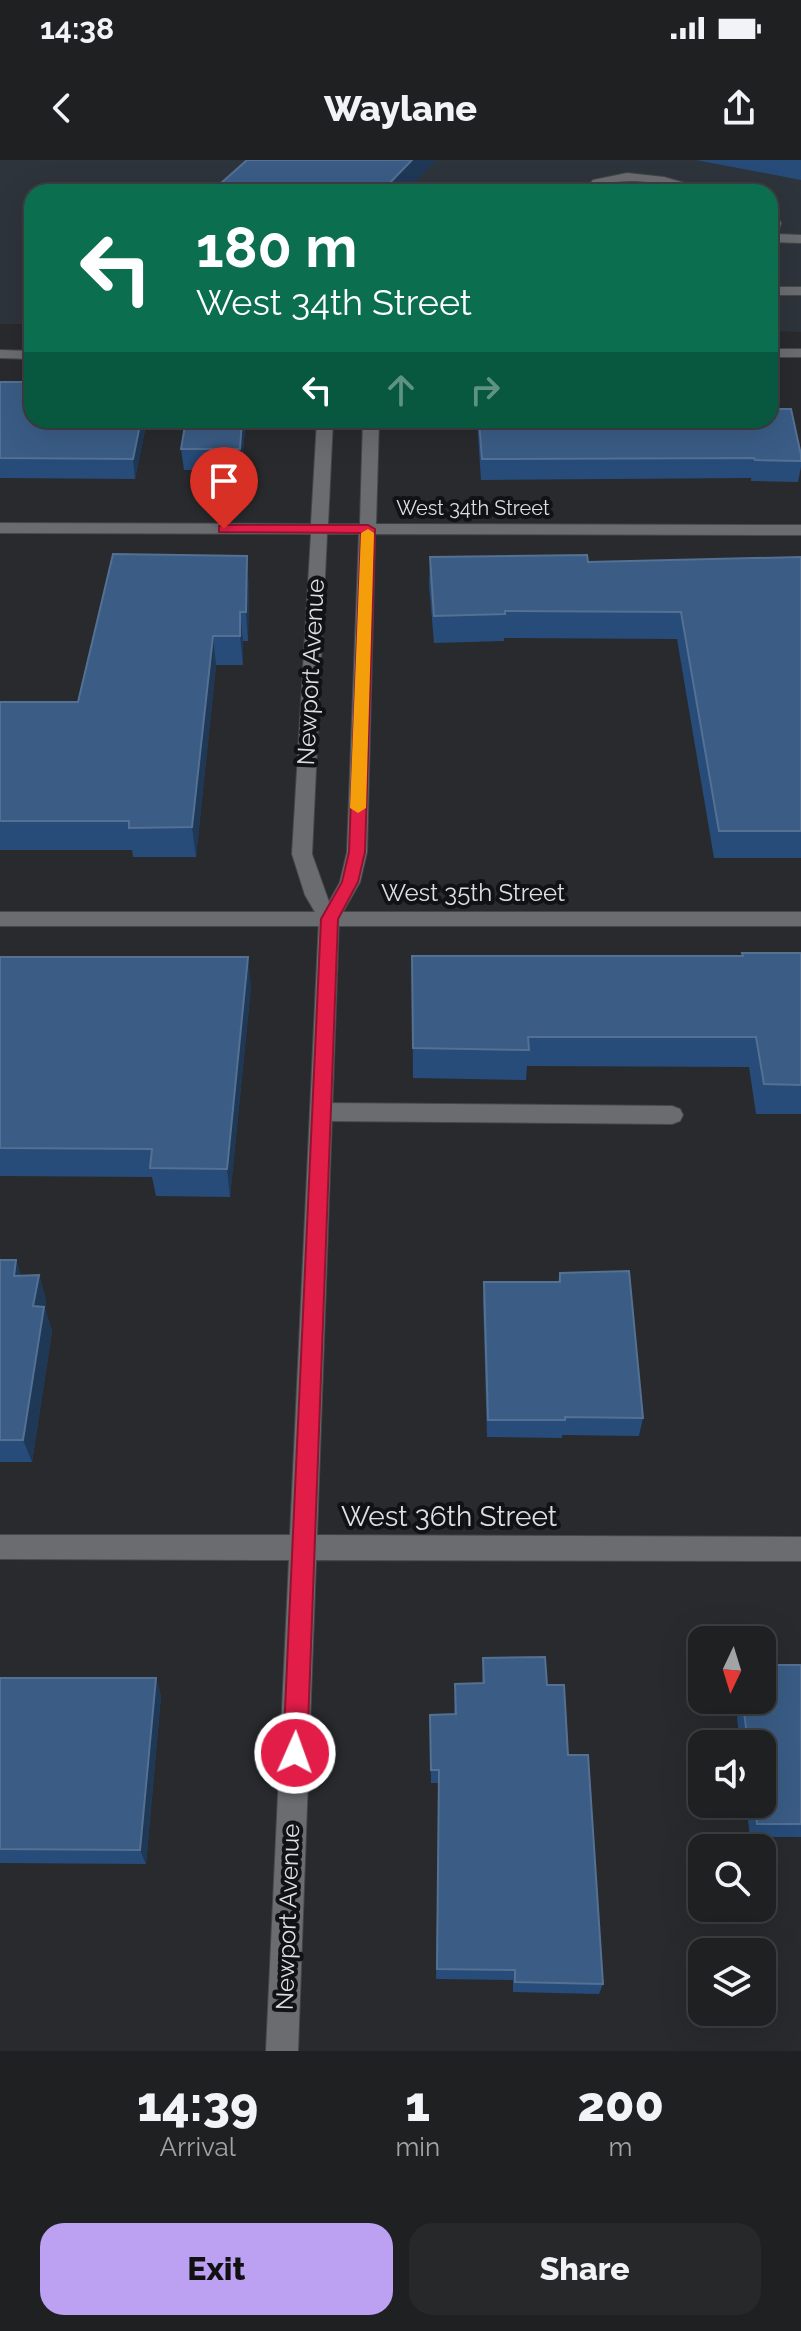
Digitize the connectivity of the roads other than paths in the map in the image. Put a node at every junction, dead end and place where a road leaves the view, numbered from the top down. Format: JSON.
{"nodes":[{"id":1,"x":596,"y":184,"type":"edge"},
{"id":2,"x":673,"y":184,"type":"edge"},
{"id":3,"x":778,"y":238,"type":"edge"},
{"id":4,"x":801,"y":239,"type":"edge"},
{"id":5,"x":778,"y":291,"type":"edge"},
{"id":6,"x":801,"y":291,"type":"edge"},
{"id":7,"x":778,"y":353,"type":"edge"},
{"id":8,"x":801,"y":353,"type":"edge"},
{"id":9,"x":0,"y":354,"type":"edge"},
{"id":10,"x":24,"y":355,"type":"edge"},
{"id":11,"x":324,"y":428,"type":"edge"},
{"id":12,"x":371,"y":428,"type":"edge"},
{"id":13,"x":0,"y":528,"type":"edge"},
{"id":14,"x":318,"y":529,"type":"junction"},
{"id":15,"x":368,"y":529,"type":"junction"},
{"id":16,"x":801,"y":530,"type":"edge"},
{"id":17,"x":0,"y":919,"type":"edge"},
{"id":18,"x":329,"y":919,"type":"junction"},
{"id":19,"x":801,"y":919,"type":"edge"},
{"id":20,"x":323,"y":1112,"type":"junction"},
{"id":21,"x":672,"y":1115,"type":"dead end"},
{"id":22,"x":0,"y":1547,"type":"edge"},
{"id":23,"x":304,"y":1548,"type":"junction"},
{"id":24,"x":801,"y":1549,"type":"edge"},
{"id":25,"x":282,"y":2051,"type":"edge"}],
"edges":[{"from":1,"to":2,"type":"street"},
{"from":3,"to":4,"type":"street"},
{"from":5,"to":6,"type":"street"},
{"from":7,"to":8,"type":"street"},
{"from":9,"to":10,"type":"street"},
{"from":11,"to":14,"type":"street","name":"Newport Avenue"},
{"from":12,"to":15,"type":"street","name":"Newport Avenue"},
{"from":13,"to":14,"type":"street","name":"West 34th Street"},
{"from":14,"to":15,"type":"street","name":"West 34th Street"},
{"from":14,"to":18,"type":"street","name":"Newport Avenue"},
{"from":15,"to":16,"type":"street","name":"West 34th Street"},
{"from":15,"to":18,"type":"street","name":"Newport Avenue"},
{"from":17,"to":18,"type":"street","name":"West 35th Street"},
{"from":18,"to":19,"type":"street","name":"West 35th Street"},
{"from":18,"to":20,"type":"street","name":"Newport Avenue"},
{"from":20,"to":21,"type":"street"},
{"from":20,"to":23,"type":"street","name":"Newport Avenue"},
{"from":22,"to":23,"type":"street","name":"West 36th Street"},
{"from":23,"to":24,"type":"street","name":"West 36th Street"},
{"from":23,"to":25,"type":"street","name":"Newport Avenue"}]}
